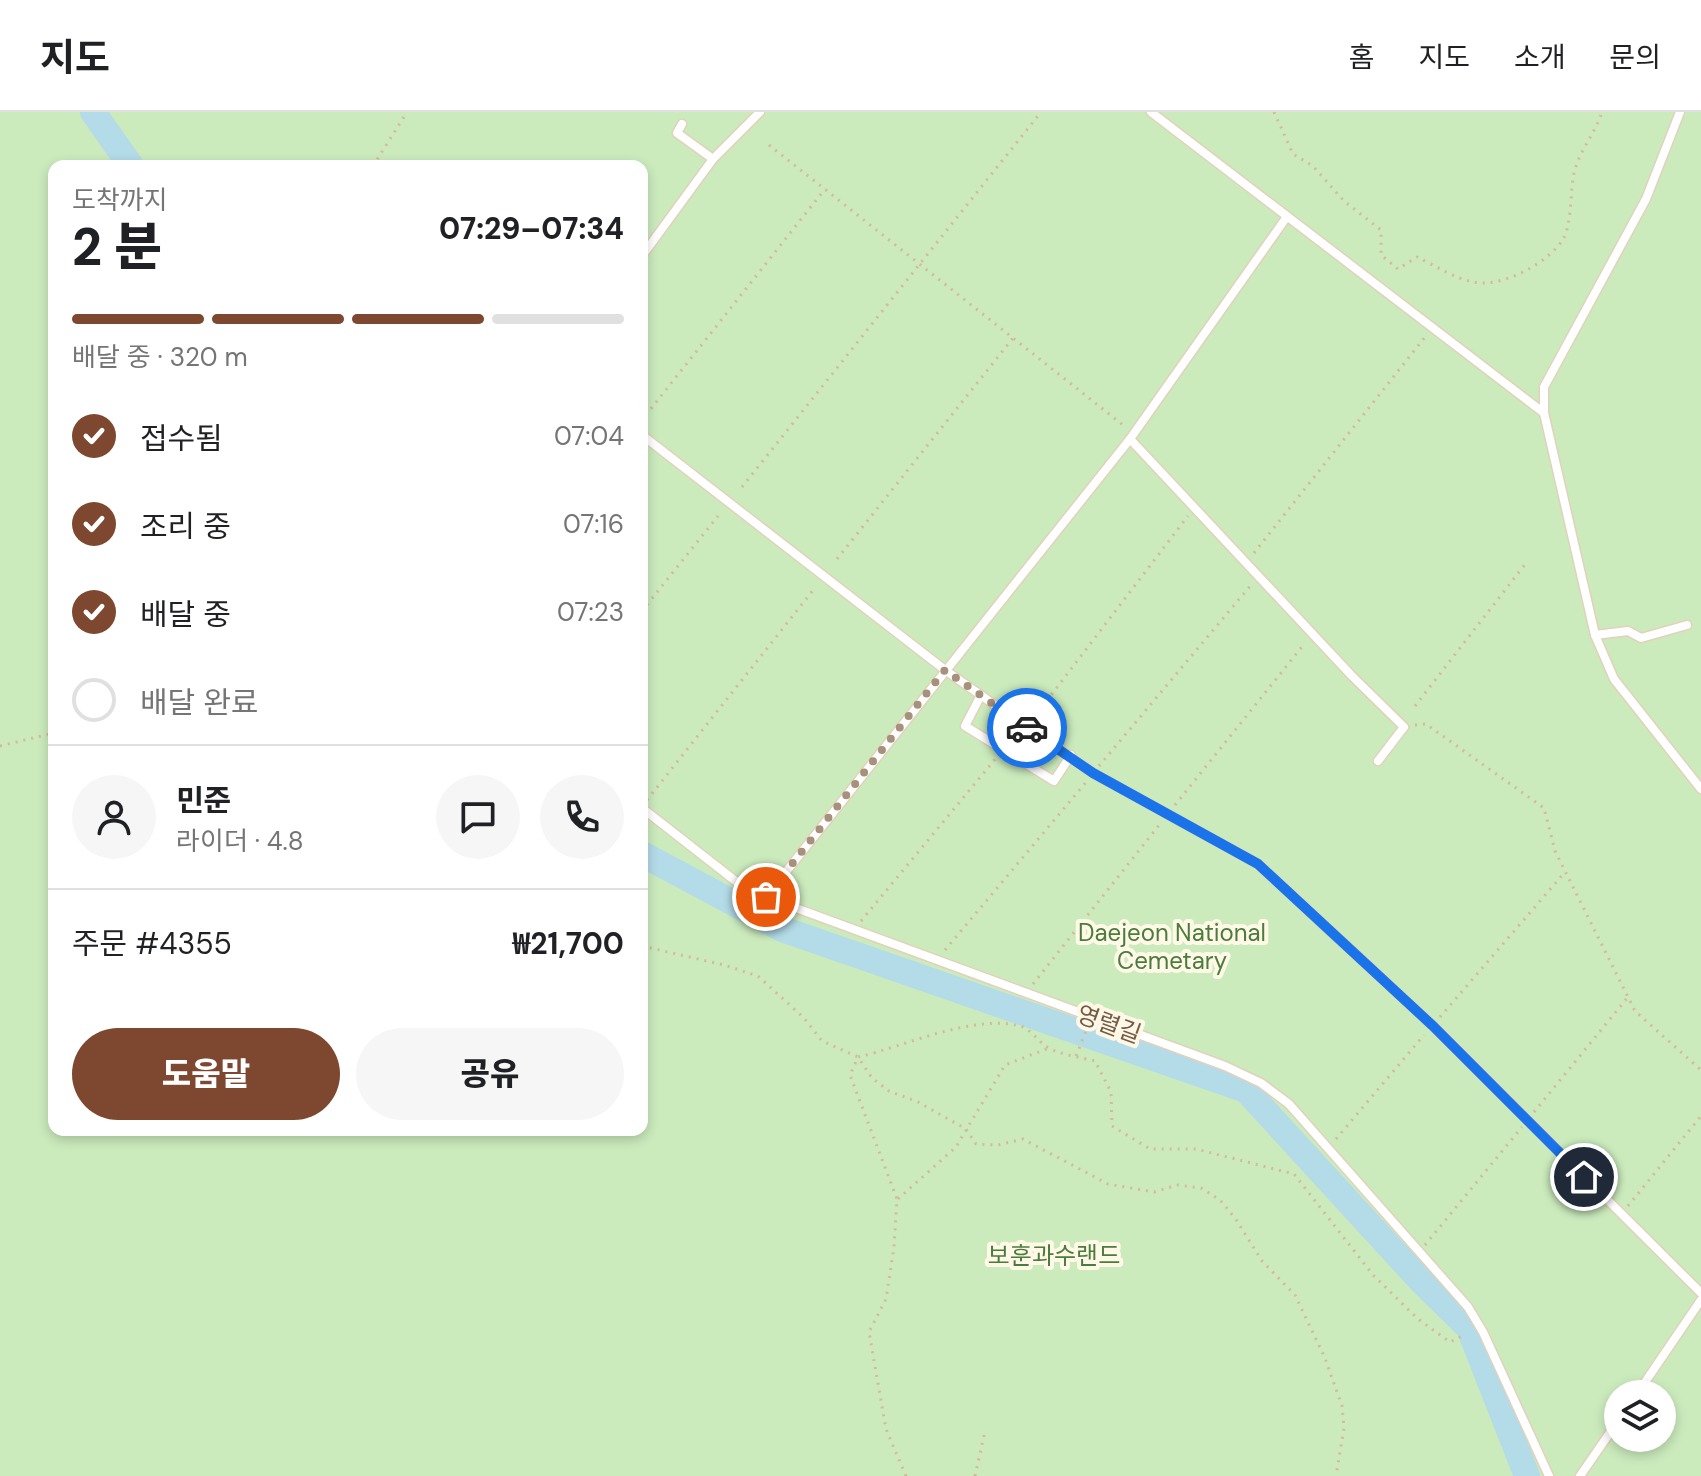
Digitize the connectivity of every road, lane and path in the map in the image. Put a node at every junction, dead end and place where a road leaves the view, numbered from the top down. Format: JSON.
{"nodes":[{"id":1,"x":407,"y":112,"type":"edge"},
{"id":2,"x":760,"y":112,"type":"edge"},
{"id":3,"x":1041,"y":112,"type":"edge"},
{"id":4,"x":1151,"y":112,"type":"edge"},
{"id":5,"x":1274,"y":112,"type":"edge"},
{"id":6,"x":1602,"y":112,"type":"edge"},
{"id":7,"x":1680,"y":112,"type":"edge"},
{"id":8,"x":682,"y":124,"type":"dead end"},
{"id":9,"x":769,"y":145,"type":"dead end"},
{"id":10,"x":713,"y":159,"type":"junction"},
{"id":11,"x":377,"y":160,"type":"edge"},
{"id":12,"x":825,"y":189,"type":"junction"},
{"id":13,"x":1286,"y":218,"type":"junction"},
{"id":14,"x":648,"y":248,"type":"edge"},
{"id":15,"x":920,"y":264,"type":"junction"},
{"id":16,"x":1425,"y":337,"type":"dead end"},
{"id":17,"x":1013,"y":338,"type":"junction"},
{"id":18,"x":648,"y":412,"type":"edge"},
{"id":19,"x":1544,"y":413,"type":"junction"},
{"id":20,"x":1123,"y":425,"type":"dead end"},
{"id":21,"x":1130,"y":439,"type":"junction"},
{"id":22,"x":648,"y":440,"type":"edge"},
{"id":23,"x":742,"y":487,"type":"dead end"},
{"id":24,"x":1195,"y":507,"type":"junction"},
{"id":25,"x":718,"y":516,"type":"dead end"},
{"id":26,"x":1254,"y":553,"type":"dead end"},
{"id":27,"x":837,"y":559,"type":"dead end"},
{"id":28,"x":1526,"y":563,"type":"dead end"},
{"id":29,"x":814,"y":589,"type":"dead end"},
{"id":30,"x":648,"y":604,"type":"edge"},
{"id":31,"x":1687,"y":625,"type":"dead end"},
{"id":32,"x":1595,"y":635,"type":"junction"},
{"id":33,"x":945,"y":670,"type":"junction"},
{"id":34,"x":981,"y":695,"type":"junction"},
{"id":35,"x":1415,"y":706,"type":"dead end"},
{"id":36,"x":1026,"y":727,"type":"junction"},
{"id":37,"x":1404,"y":727,"type":"junction"},
{"id":38,"x":48,"y":734,"type":"edge"},
{"id":39,"x":0,"y":746,"type":"edge"},
{"id":40,"x":1004,"y":748,"type":"junction"},
{"id":41,"x":1071,"y":755,"type":"junction"},
{"id":42,"x":1378,"y":761,"type":"dead end"},
{"id":43,"x":1701,"y":789,"type":"edge"},
{"id":44,"x":648,"y":799,"type":"edge"},
{"id":45,"x":648,"y":812,"type":"edge"},
{"id":46,"x":1565,"y":872,"type":"junction"},
{"id":47,"x":766,"y":897,"type":"junction"},
{"id":48,"x":853,"y":931,"type":"junction"},
{"id":49,"x":648,"y":947,"type":"edge"},
{"id":50,"x":1433,"y":1026,"type":"junction"},
{"id":51,"x":1087,"y":1028,"type":"dead end"},
{"id":52,"x":1049,"y":1048,"type":"junction"},
{"id":53,"x":1076,"y":1056,"type":"junction"},
{"id":54,"x":858,"y":1057,"type":"junction"},
{"id":55,"x":1701,"y":1070,"type":"edge"},
{"id":56,"x":1701,"y":1116,"type":"edge"},
{"id":57,"x":966,"y":1129,"type":"junction"},
{"id":58,"x":1327,"y":1149,"type":"junction"},
{"id":59,"x":897,"y":1199,"type":"junction"},
{"id":60,"x":1622,"y":1214,"type":"junction"},
{"id":61,"x":1701,"y":1293,"type":"edge"},
{"id":62,"x":1701,"y":1300,"type":"edge"},
{"id":63,"x":1464,"y":1335,"type":"dead end"},
{"id":64,"x":1647,"y":1380,"type":"edge"},
{"id":65,"x":985,"y":1431,"type":"dead end"},
{"id":66,"x":1604,"y":1441,"type":"edge"},
{"id":67,"x":906,"y":1476,"type":"edge"},
{"id":68,"x":975,"y":1476,"type":"edge"},
{"id":69,"x":1336,"y":1476,"type":"edge"},
{"id":70,"x":1549,"y":1476,"type":"edge"},
{"id":71,"x":1580,"y":1476,"type":"edge"}],
"edges":[{"from":1,"to":11,"type":"path"},
{"from":2,"to":10,"type":"lane"},
{"from":3,"to":15,"type":"path"},
{"from":4,"to":13,"type":"lane"},
{"from":5,"to":6,"type":"path"},
{"from":7,"to":19,"type":"lane"},
{"from":8,"to":10,"type":"lane"},
{"from":9,"to":12,"type":"path"},
{"from":10,"to":14,"type":"lane"},
{"from":12,"to":15,"type":"path"},
{"from":12,"to":18,"type":"path"},
{"from":13,"to":19,"type":"lane"},
{"from":13,"to":21,"type":"lane"},
{"from":15,"to":17,"type":"path"},
{"from":15,"to":23,"type":"path"},
{"from":16,"to":26,"type":"path"},
{"from":17,"to":20,"type":"path"},
{"from":17,"to":27,"type":"path"},
{"from":19,"to":32,"type":"lane"},
{"from":21,"to":24,"type":"lane"},
{"from":21,"to":33,"type":"lane"},
{"from":22,"to":33,"type":"lane"},
{"from":24,"to":36,"type":"path"},
{"from":24,"to":37,"type":"lane"},
{"from":25,"to":30,"type":"path"},
{"from":28,"to":35,"type":"path"},
{"from":29,"to":44,"type":"path"},
{"from":31,"to":32,"type":"lane"},
{"from":32,"to":43,"type":"lane"},
{"from":33,"to":34,"type":"lane"},
{"from":33,"to":47,"type":"lane"},
{"from":34,"to":36,"type":"lane"},
{"from":34,"to":40,"type":"lane"},
{"from":36,"to":41,"type":"lane"},
{"from":37,"to":42,"type":"lane"},
{"from":37,"to":46,"type":"path"},
{"from":38,"to":39,"type":"path"},
{"from":40,"to":41,"type":"lane"},
{"from":40,"to":48,"type":"path"},
{"from":41,"to":50,"type":"lane"},
{"from":45,"to":47,"type":"lane","name":"영렬길"},
{"from":46,"to":50,"type":"path"},
{"from":46,"to":55,"type":"path"},
{"from":47,"to":48,"type":"lane","name":"영렬길"},
{"from":48,"to":58,"type":"lane","name":"영렬길"},
{"from":49,"to":54,"type":"path"},
{"from":50,"to":58,"type":"path"},
{"from":50,"to":60,"type":"lane"},
{"from":51,"to":53,"type":"path"},
{"from":52,"to":53,"type":"path"},
{"from":52,"to":54,"type":"path"},
{"from":52,"to":57,"type":"path"},
{"from":53,"to":63,"type":"path"},
{"from":54,"to":57,"type":"path"},
{"from":54,"to":59,"type":"path"},
{"from":56,"to":60,"type":"path"},
{"from":57,"to":59,"type":"path"},
{"from":57,"to":69,"type":"path"},
{"from":58,"to":70,"type":"lane","name":"영렬길"},
{"from":59,"to":67,"type":"path"},
{"from":60,"to":61,"type":"lane"},
{"from":62,"to":64,"type":"lane"},
{"from":65,"to":68,"type":"path"},
{"from":66,"to":71,"type":"lane"}]}
